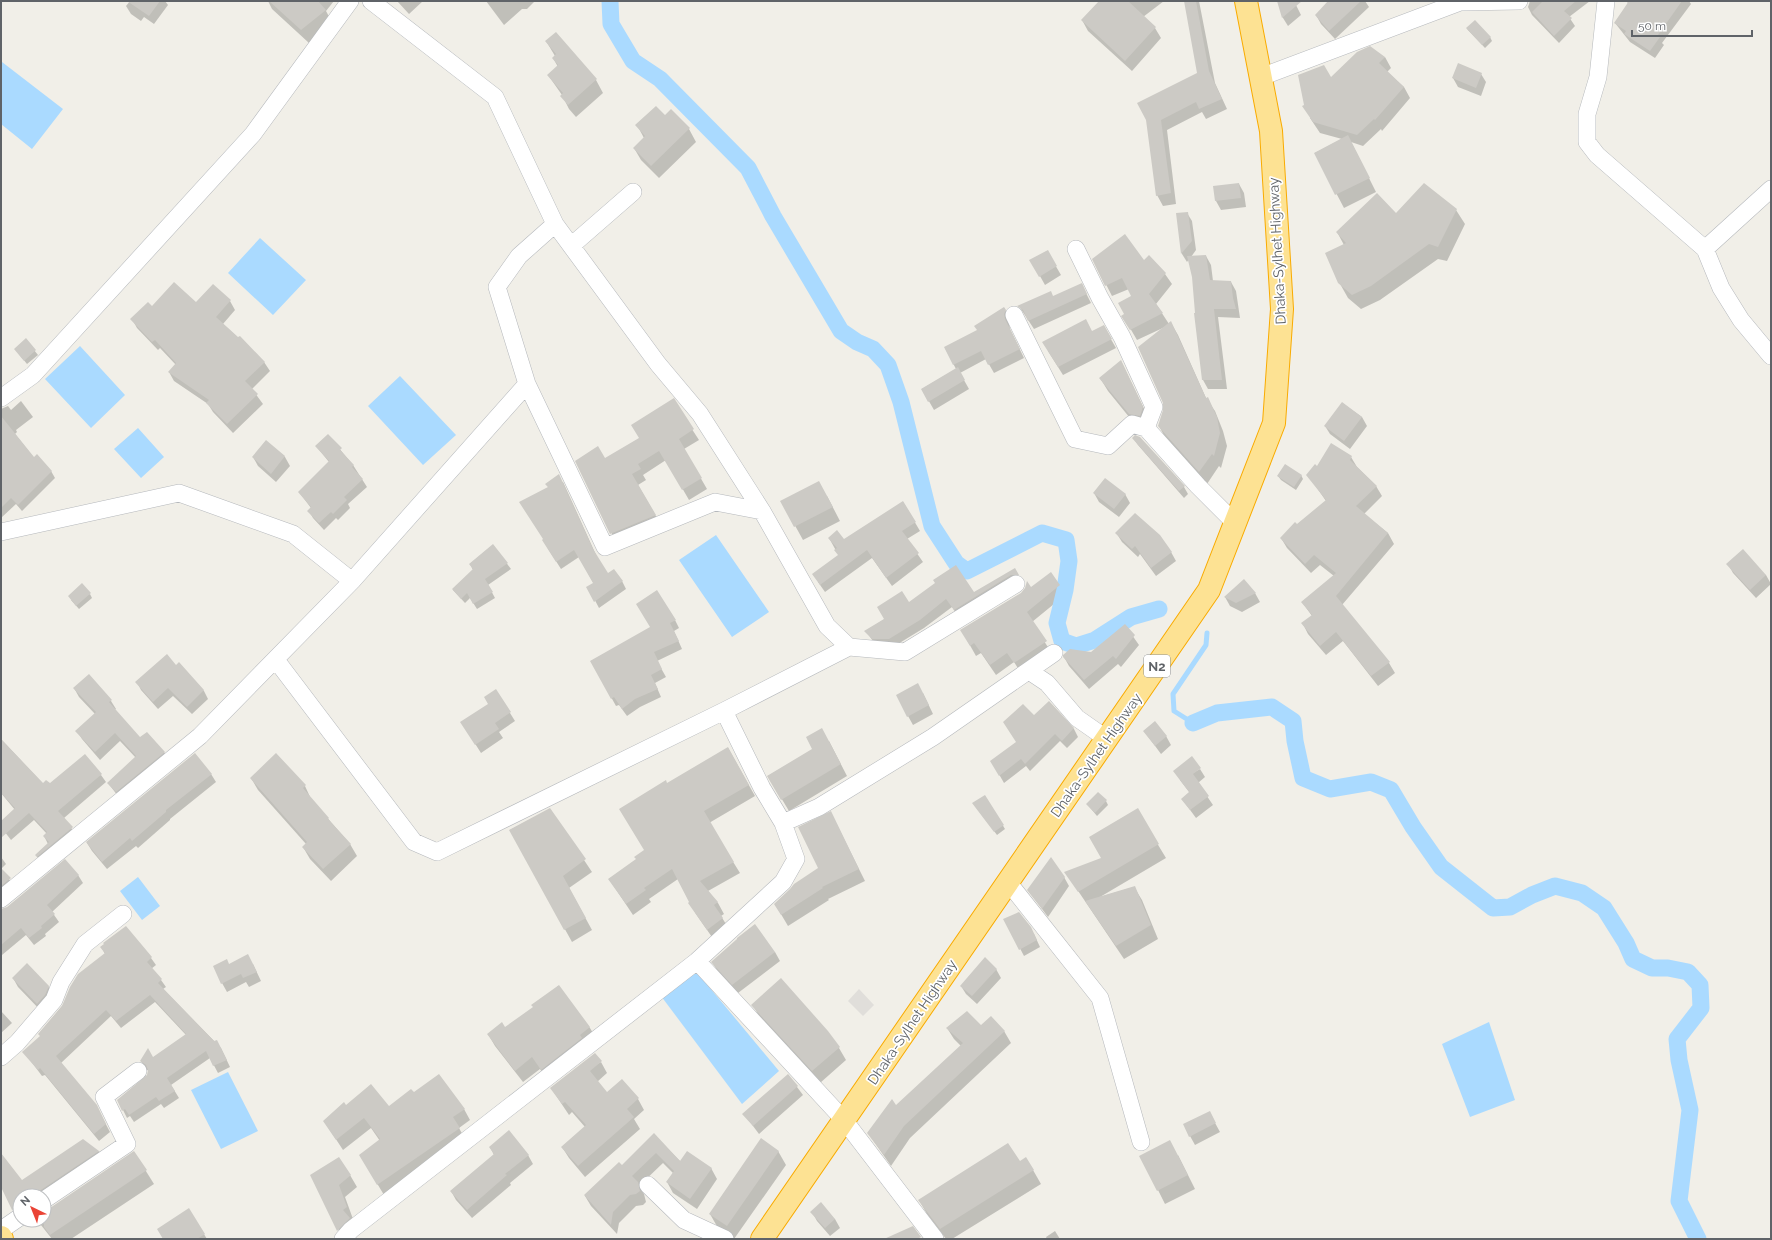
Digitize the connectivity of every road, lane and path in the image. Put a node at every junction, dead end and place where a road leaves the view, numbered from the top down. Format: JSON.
{"nodes":[{"id":1,"x":350,"y":1,"type":"edge"},
{"id":2,"x":371,"y":1,"type":"edge"},
{"id":3,"x":1246,"y":1,"type":"edge"},
{"id":4,"x":1519,"y":1,"type":"edge"},
{"id":5,"x":1606,"y":1,"type":"edge"},
{"id":6,"x":1261,"y":77,"type":"junction"},
{"id":7,"x":1771,"y":189,"type":"edge"},
{"id":8,"x":634,"y":192,"type":"dead end"},
{"id":9,"x":555,"y":224,"type":"junction"},
{"id":10,"x":571,"y":246,"type":"junction"},
{"id":11,"x":1076,"y":249,"type":"dead end"},
{"id":12,"x":1705,"y":249,"type":"junction"},
{"id":13,"x":1014,"y":315,"type":"dead end"},
{"id":14,"x":1771,"y":356,"type":"edge"},
{"id":15,"x":527,"y":384,"type":"junction"},
{"id":16,"x":1,"y":398,"type":"edge"},
{"id":17,"x":1146,"y":428,"type":"junction"},
{"id":18,"x":762,"y":511,"type":"junction"},
{"id":19,"x":1235,"y":523,"type":"junction"},
{"id":20,"x":1,"y":532,"type":"edge"},
{"id":21,"x":352,"y":581,"type":"junction"},
{"id":22,"x":1016,"y":584,"type":"dead end"},
{"id":23,"x":849,"y":647,"type":"junction"},
{"id":24,"x":1054,"y":653,"type":"dead end"},
{"id":25,"x":276,"y":660,"type":"junction"},
{"id":26,"x":1029,"y":671,"type":"junction"},
{"id":27,"x":724,"y":711,"type":"junction"},
{"id":28,"x":1107,"y":739,"type":"junction"},
{"id":29,"x":783,"y":823,"type":"junction"},
{"id":30,"x":1008,"y":882,"type":"junction"},
{"id":31,"x":1,"y":899,"type":"edge"},
{"id":32,"x":123,"y":914,"type":"dead end"},
{"id":33,"x":697,"y":961,"type":"junction"},
{"id":34,"x":1,"y":1057,"type":"edge"},
{"id":35,"x":138,"y":1071,"type":"dead end"},
{"id":36,"x":844,"y":1120,"type":"junction"},
{"id":37,"x":1141,"y":1142,"type":"dead end"},
{"id":38,"x":648,"y":1186,"type":"dead end"},
{"id":39,"x":52,"y":1195,"type":"edge"},
{"id":40,"x":12,"y":1222,"type":"edge"},
{"id":41,"x":1,"y":1230,"type":"edge"},
{"id":42,"x":352,"y":1236,"type":"edge"},
{"id":43,"x":726,"y":1239,"type":"edge"},
{"id":44,"x":762,"y":1239,"type":"edge"},
{"id":45,"x":935,"y":1239,"type":"edge"}],
"edges":[{"from":1,"to":16,"type":"street"},
{"from":2,"to":9,"type":"street"},
{"from":3,"to":6,"type":"highway","name":"Dhaka-Sylhet Highway","number":"N2"},
{"from":4,"to":6,"type":"street"},
{"from":5,"to":12,"type":"street"},
{"from":6,"to":19,"type":"highway","name":"Dhaka-Sylhet Highway","number":"N2"},
{"from":7,"to":12,"type":"street"},
{"from":8,"to":10,"type":"street"},
{"from":9,"to":10,"type":"street"},
{"from":9,"to":15,"type":"street"},
{"from":10,"to":18,"type":"street"},
{"from":11,"to":17,"type":"street"},
{"from":12,"to":14,"type":"street"},
{"from":13,"to":17,"type":"street"},
{"from":15,"to":18,"type":"street"},
{"from":15,"to":21,"type":"street"},
{"from":17,"to":19,"type":"street"},
{"from":18,"to":23,"type":"street"},
{"from":19,"to":28,"type":"highway","name":"Dhaka-Sylhet Highway","number":"N2"},
{"from":20,"to":21,"type":"street"},
{"from":21,"to":25,"type":"street"},
{"from":22,"to":23,"type":"street"},
{"from":23,"to":27,"type":"street"},
{"from":24,"to":26,"type":"street"},
{"from":25,"to":27,"type":"street"},
{"from":25,"to":31,"type":"street"},
{"from":26,"to":28,"type":"street"},
{"from":26,"to":29,"type":"street"},
{"from":27,"to":29,"type":"street"},
{"from":28,"to":30,"type":"highway","name":"Dhaka-Sylhet Highway","number":"N2"},
{"from":29,"to":33,"type":"street"},
{"from":30,"to":36,"type":"highway","name":"Dhaka-Sylhet Highway","number":"N2"},
{"from":30,"to":37,"type":"street"},
{"from":32,"to":34,"type":"street"},
{"from":33,"to":36,"type":"street"},
{"from":33,"to":42,"type":"street"},
{"from":35,"to":39,"type":"street"},
{"from":36,"to":44,"type":"highway","name":"Dhaka-Sylhet Highway","number":"N2"},
{"from":36,"to":45,"type":"street"},
{"from":38,"to":43,"type":"street"},
{"from":40,"to":41,"type":"street"}]}
